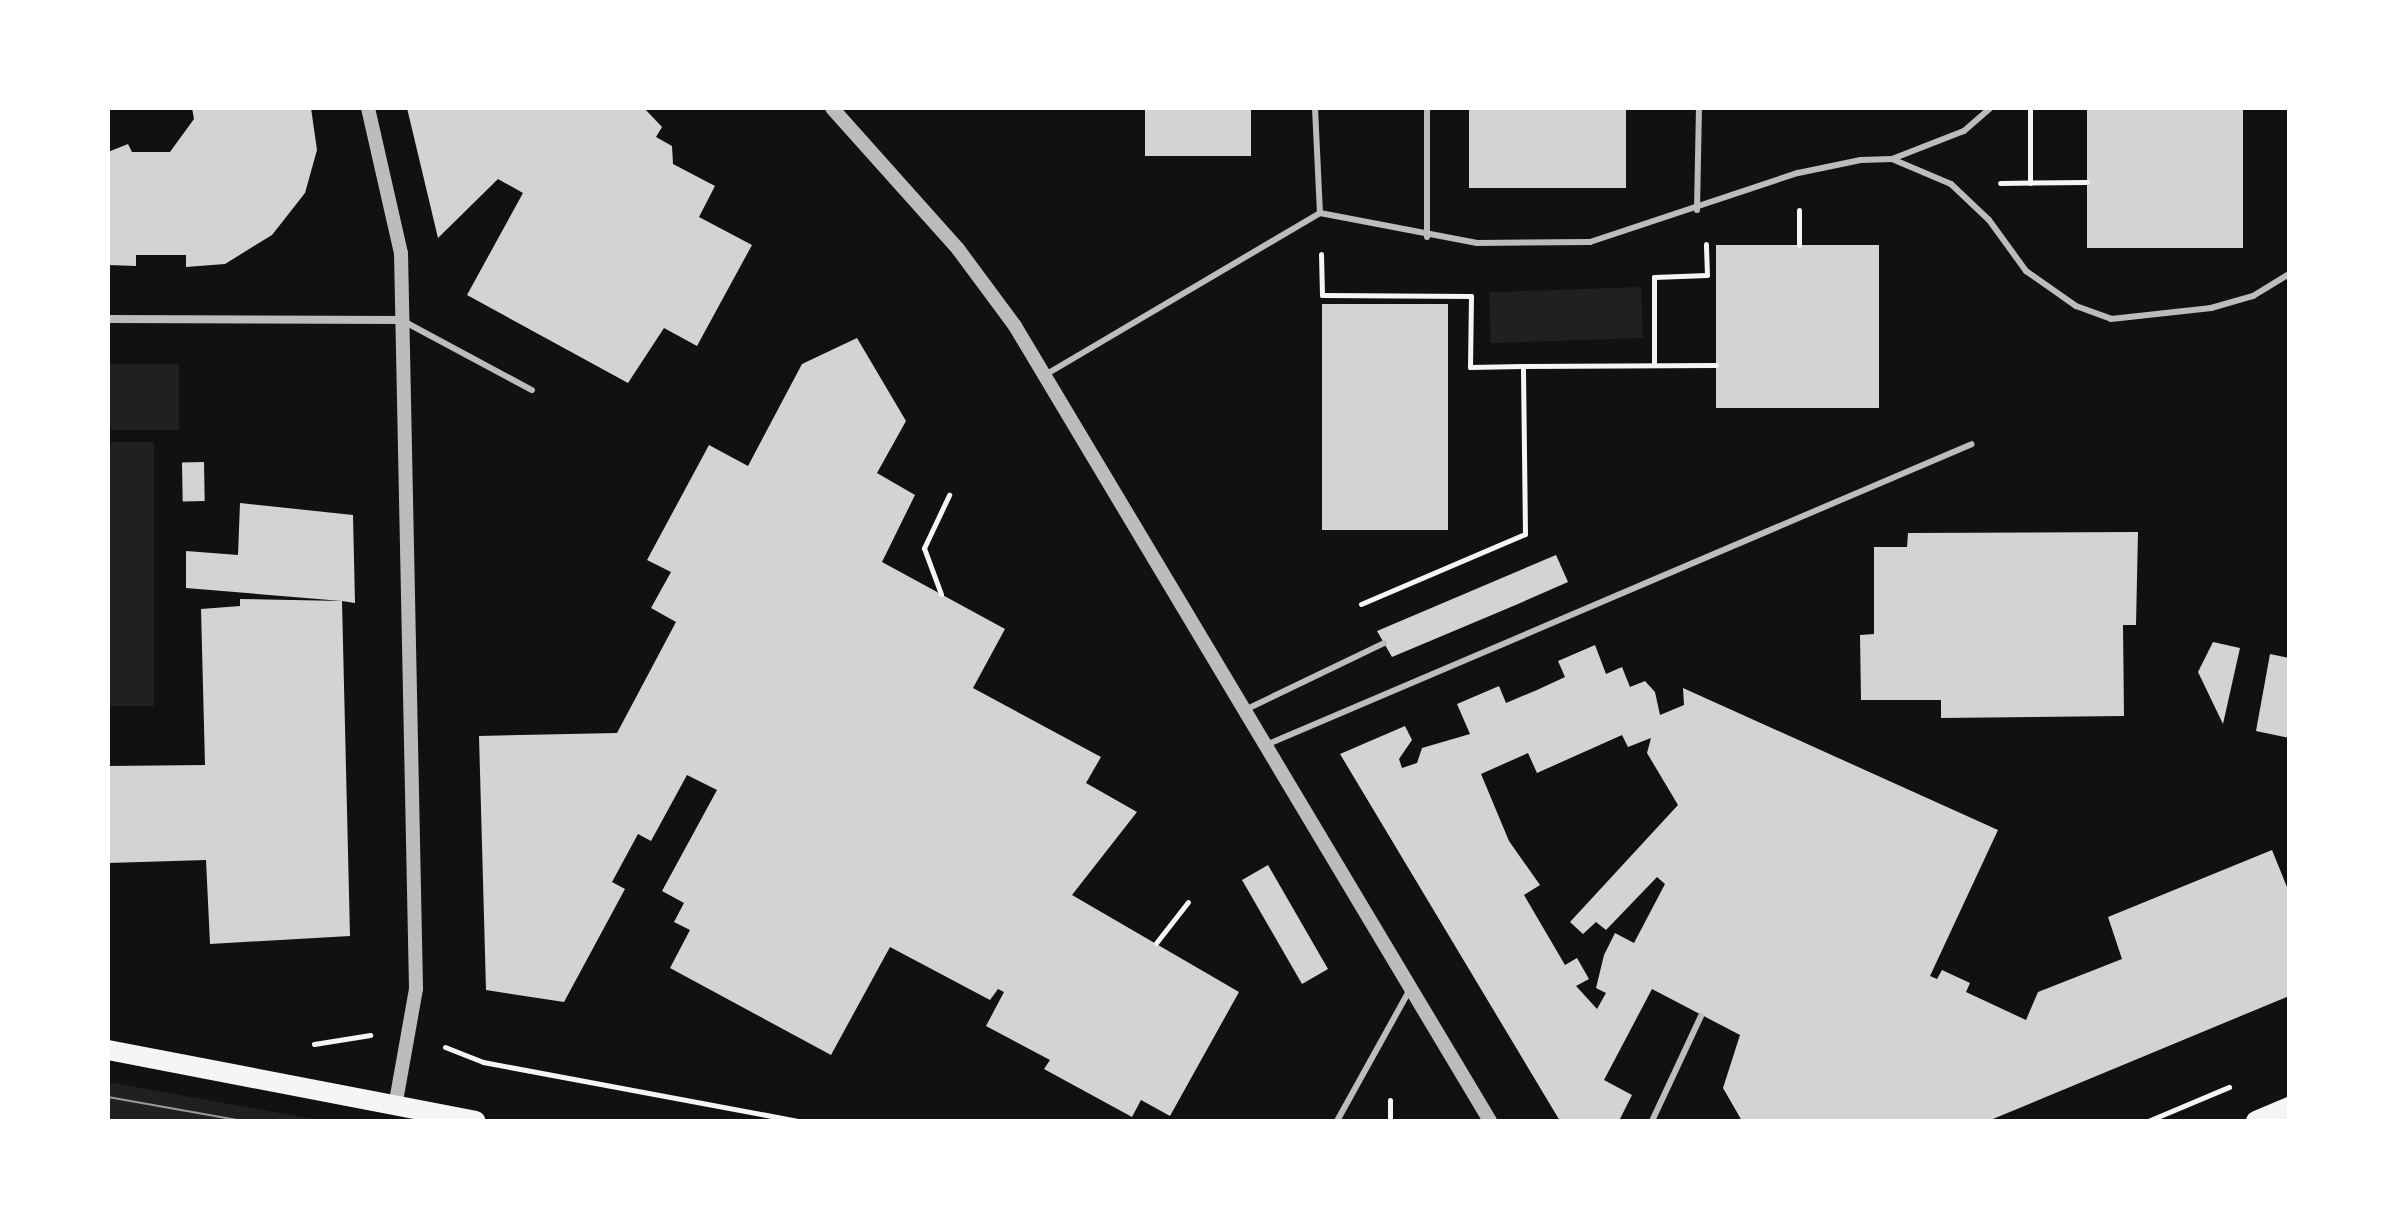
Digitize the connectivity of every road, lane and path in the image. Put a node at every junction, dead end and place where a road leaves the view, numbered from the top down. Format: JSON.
{"nodes":[{"id":1,"x":368,"y":108,"type":"edge"},
{"id":2,"x":832,"y":108,"type":"edge"},
{"id":3,"x":1315,"y":108,"type":"edge"},
{"id":4,"x":1427,"y":108,"type":"edge"},
{"id":5,"x":1699,"y":108,"type":"edge"},
{"id":6,"x":1990,"y":108,"type":"edge"},
{"id":7,"x":2030,"y":108,"type":"edge"},
{"id":8,"x":1892,"y":159,"type":"junction"},
{"id":9,"x":2087,"y":182,"type":"dead end"},
{"id":10,"x":2030,"y":183,"type":"junction"},
{"id":11,"x":1951,"y":184,"type":"junction"},
{"id":12,"x":1697,"y":210,"type":"junction"},
{"id":13,"x":1320,"y":213,"type":"junction"},
{"id":14,"x":1427,"y":237,"type":"junction"},
{"id":15,"x":1706,"y":249,"type":"dead end"},
{"id":16,"x":2289,"y":274,"type":"edge"},
{"id":17,"x":108,"y":319,"type":"edge"},
{"id":18,"x":402,"y":320,"type":"junction"},
{"id":19,"x":1654,"y":365,"type":"junction"},
{"id":20,"x":1716,"y":365,"type":"dead end"},
{"id":21,"x":1523,"y":366,"type":"junction"},
{"id":22,"x":1044,"y":376,"type":"junction"},
{"id":23,"x":532,"y":390,"type":"dead end"},
{"id":24,"x":1972,"y":444,"type":"dead end"},
{"id":25,"x":949,"y":495,"type":"dead end"},
{"id":26,"x":941,"y":594,"type":"dead end"},
{"id":27,"x":1361,"y":604,"type":"dead end"},
{"id":28,"x":1384,"y":643,"type":"dead end"},
{"id":29,"x":1242,"y":712,"type":"junction"},
{"id":30,"x":1263,"y":746,"type":"junction"},
{"id":31,"x":1188,"y":902,"type":"dead end"},
{"id":32,"x":1156,"y":943,"type":"dead end"},
{"id":33,"x":1408,"y":993,"type":"junction"},
{"id":34,"x":1701,"y":1016,"type":"dead end"},
{"id":35,"x":409,"y":1034,"type":"junction"},
{"id":36,"x":365,"y":1035,"type":"dead end"},
{"id":37,"x":310,"y":1044,"type":"dead end"},
{"id":38,"x":108,"y":1050,"type":"edge"},
{"id":39,"x":2233,"y":1085,"type":"dead end"},
{"id":40,"x":395,"y":1107,"type":"junction"},
{"id":41,"x":2289,"y":1107,"type":"edge"},
{"id":42,"x":475,"y":1121,"type":"edge"},
{"id":43,"x":797,"y":1121,"type":"edge"},
{"id":44,"x":1337,"y":1121,"type":"edge"},
{"id":45,"x":1490,"y":1121,"type":"edge"},
{"id":46,"x":1652,"y":1121,"type":"edge"},
{"id":47,"x":2148,"y":1121,"type":"edge"},
{"id":48,"x":2256,"y":1121,"type":"edge"}],
"edges":[{"from":1,"to":18,"type":"street"},
{"from":2,"to":22,"type":"street"},
{"from":3,"to":13,"type":"lane"},
{"from":4,"to":14,"type":"lane"},
{"from":5,"to":12,"type":"lane"},
{"from":6,"to":8,"type":"lane"},
{"from":7,"to":10,"type":"path"},
{"from":8,"to":11,"type":"lane"},
{"from":8,"to":12,"type":"lane"},
{"from":9,"to":10,"type":"path"},
{"from":10,"to":11,"type":"path"},
{"from":11,"to":16,"type":"lane"},
{"from":12,"to":14,"type":"lane"},
{"from":13,"to":14,"type":"lane"},
{"from":13,"to":21,"type":"path"},
{"from":13,"to":22,"type":"lane"},
{"from":15,"to":19,"type":"path"},
{"from":17,"to":18,"type":"street"},
{"from":18,"to":23,"type":"lane"},
{"from":18,"to":35,"type":"street"},
{"from":19,"to":20,"type":"path"},
{"from":19,"to":21,"type":"path"},
{"from":21,"to":27,"type":"path"},
{"from":22,"to":29,"type":"street"},
{"from":24,"to":30,"type":"lane"},
{"from":25,"to":26,"type":"path"},
{"from":28,"to":29,"type":"lane"},
{"from":29,"to":30,"type":"street"},
{"from":30,"to":33,"type":"street"},
{"from":31,"to":32,"type":"path"},
{"from":33,"to":44,"type":"lane"},
{"from":33,"to":45,"type":"street"},
{"from":34,"to":46,"type":"lane"},
{"from":35,"to":40,"type":"street"},
{"from":35,"to":43,"type":"path"},
{"from":36,"to":37,"type":"path"},
{"from":38,"to":40,"type":"main road"},
{"from":39,"to":47,"type":"path"},
{"from":40,"to":42,"type":"main road"},
{"from":41,"to":48,"type":"main road"}]}
